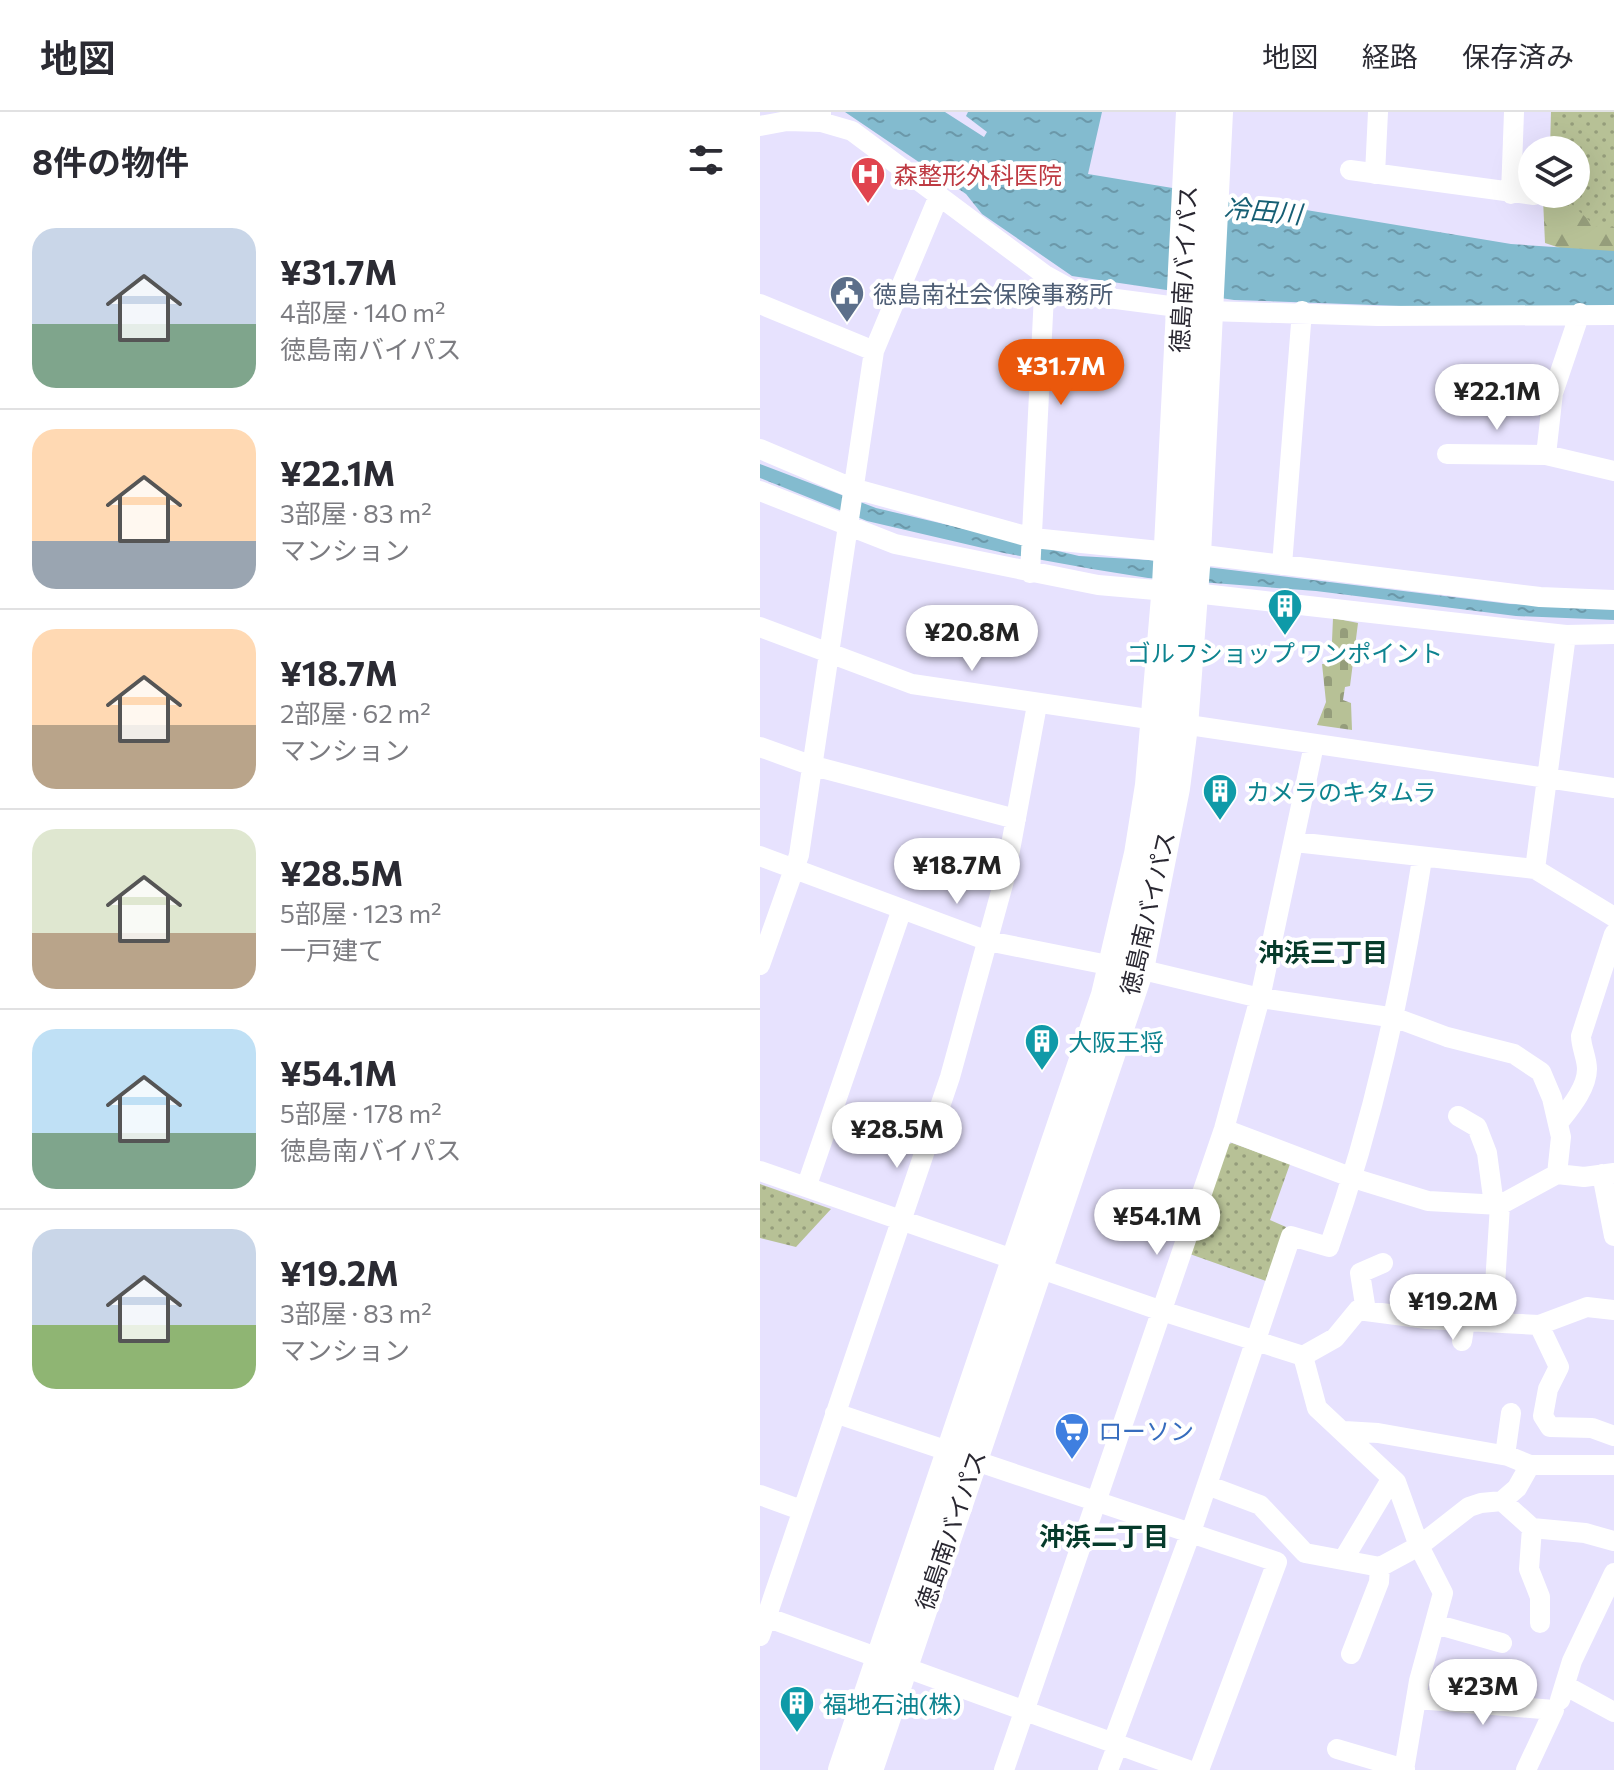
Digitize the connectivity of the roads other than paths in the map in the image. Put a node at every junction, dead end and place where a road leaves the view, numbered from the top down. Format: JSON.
{"nodes":[{"id":1,"x":1191,"y":112,"type":"edge"},
{"id":2,"x":1218,"y":112,"type":"edge"},
{"id":3,"x":1378,"y":112,"type":"edge"},
{"id":4,"x":1514,"y":112,"type":"edge"},
{"id":5,"x":821,"y":117,"type":"edge"},
{"id":6,"x":760,"y":126,"type":"edge"},
{"id":7,"x":1350,"y":170,"type":"dead end"},
{"id":8,"x":1375,"y":174,"type":"junction"},
{"id":9,"x":1200,"y":187,"type":"junction"},
{"id":10,"x":1511,"y":194,"type":"junction"},
{"id":11,"x":1518,"y":194,"type":"edge"},
{"id":12,"x":938,"y":198,"type":"junction"},
{"id":13,"x":1045,"y":275,"type":"junction"},
{"id":14,"x":760,"y":304,"type":"edge"},
{"id":15,"x":1195,"y":304,"type":"junction"},
{"id":16,"x":1302,"y":311,"type":"junction"},
{"id":17,"x":1580,"y":313,"type":"junction"},
{"id":18,"x":1614,"y":315,"type":"edge"},
{"id":19,"x":874,"y":351,"type":"junction"},
{"id":20,"x":760,"y":449,"type":"edge"},
{"id":21,"x":1447,"y":454,"type":"dead end"},
{"id":22,"x":1546,"y":455,"type":"junction"},
{"id":23,"x":1614,"y":471,"type":"edge"},
{"id":24,"x":852,"y":488,"type":"junction"},
{"id":25,"x":760,"y":491,"type":"edge"},
{"id":26,"x":845,"y":526,"type":"junction"},
{"id":27,"x":1033,"y":538,"type":"junction"},
{"id":28,"x":1282,"y":565,"type":"junction"},
{"id":29,"x":1030,"y":573,"type":"junction"},
{"id":30,"x":1181,"y":573,"type":"junction"},
{"id":31,"x":1614,"y":600,"type":"edge"},
{"id":32,"x":760,"y":627,"type":"edge"},
{"id":33,"x":1614,"y":634,"type":"edge"},
{"id":34,"x":1566,"y":635,"type":"junction"},
{"id":35,"x":831,"y":655,"type":"junction"},
{"id":36,"x":1037,"y":705,"type":"junction"},
{"id":37,"x":1169,"y":724,"type":"junction"},
{"id":38,"x":1314,"y":745,"type":"junction"},
{"id":39,"x":760,"y":747,"type":"edge"},
{"id":40,"x":810,"y":765,"type":"junction"},
{"id":41,"x":1549,"y":779,"type":"junction"},
{"id":42,"x":1614,"y":788,"type":"edge"},
{"id":43,"x":1016,"y":819,"type":"junction"},
{"id":44,"x":1295,"y":842,"type":"junction"},
{"id":45,"x":760,"y":856,"type":"edge"},
{"id":46,"x":1422,"y":859,"type":"junction"},
{"id":47,"x":795,"y":869,"type":"junction"},
{"id":48,"x":1535,"y":869,"type":"junction"},
{"id":49,"x":902,"y":909,"type":"junction"},
{"id":50,"x":1614,"y":917,"type":"edge"},
{"id":51,"x":1614,"y":934,"type":"edge"},
{"id":52,"x":988,"y":941,"type":"junction"},
{"id":53,"x":760,"y":965,"type":"edge"},
{"id":54,"x":1126,"y":968,"type":"junction"},
{"id":55,"x":1260,"y":998,"type":"junction"},
{"id":56,"x":1396,"y":1018,"type":"junction"},
{"id":57,"x":1458,"y":1116,"type":"dead end"},
{"id":58,"x":1559,"y":1122,"type":"junction"},
{"id":59,"x":1224,"y":1129,"type":"junction"},
{"id":60,"x":760,"y":1171,"type":"edge"},
{"id":61,"x":1608,"y":1173,"type":"edge"},
{"id":62,"x":1557,"y":1174,"type":"junction"},
{"id":63,"x":1353,"y":1178,"type":"junction"},
{"id":64,"x":807,"y":1185,"type":"junction"},
{"id":65,"x":1497,"y":1205,"type":"junction"},
{"id":66,"x":904,"y":1220,"type":"junction"},
{"id":67,"x":1609,"y":1233,"type":"edge"},
{"id":68,"x":1383,"y":1263,"type":"dead end"},
{"id":69,"x":1028,"y":1264,"type":"junction"},
{"id":70,"x":1614,"y":1309,"type":"edge"},
{"id":71,"x":1162,"y":1311,"type":"junction"},
{"id":72,"x":1366,"y":1311,"type":"junction"},
{"id":73,"x":1506,"y":1323,"type":"junction"},
{"id":74,"x":1539,"y":1325,"type":"junction"},
{"id":75,"x":1255,"y":1342,"type":"junction"},
{"id":76,"x":1303,"y":1356,"type":"junction"},
{"id":77,"x":835,"y":1413,"type":"junction"},
{"id":78,"x":1511,"y":1413,"type":"dead end"},
{"id":79,"x":1344,"y":1431,"type":"junction"},
{"id":80,"x":1614,"y":1436,"type":"edge"},
{"id":81,"x":1505,"y":1455,"type":"junction"},
{"id":82,"x":962,"y":1456,"type":"junction"},
{"id":83,"x":1530,"y":1465,"type":"junction"},
{"id":84,"x":1614,"y":1465,"type":"edge"},
{"id":85,"x":1392,"y":1478,"type":"junction"},
{"id":86,"x":1207,"y":1485,"type":"junction"},
{"id":87,"x":760,"y":1495,"type":"edge"},
{"id":88,"x":1095,"y":1500,"type":"junction"},
{"id":89,"x":1502,"y":1501,"type":"junction"},
{"id":90,"x":801,"y":1510,"type":"junction"},
{"id":91,"x":1532,"y":1528,"type":"junction"},
{"id":92,"x":1191,"y":1532,"type":"junction"},
{"id":93,"x":1614,"y":1541,"type":"edge"},
{"id":94,"x":1419,"y":1546,"type":"junction"},
{"id":95,"x":1343,"y":1560,"type":"junction"},
{"id":96,"x":1380,"y":1567,"type":"junction"},
{"id":97,"x":1614,"y":1573,"type":"edge"},
{"id":98,"x":762,"y":1622,"type":"edge"},
{"id":99,"x":1540,"y":1623,"type":"dead end"},
{"id":100,"x":1435,"y":1624,"type":"junction"},
{"id":101,"x":1502,"y":1643,"type":"dead end"},
{"id":102,"x":1351,"y":1654,"type":"dead end"},
{"id":103,"x":892,"y":1662,"type":"junction"},
{"id":104,"x":1417,"y":1699,"type":"junction"},
{"id":105,"x":1025,"y":1711,"type":"junction"},
{"id":106,"x":1614,"y":1712,"type":"edge"},
{"id":107,"x":1115,"y":1743,"type":"junction"},
{"id":108,"x":1337,"y":1749,"type":"dead end"},
{"id":109,"x":1404,"y":1769,"type":"edge"},
{"id":110,"x":843,"y":1770,"type":"edge"},
{"id":111,"x":868,"y":1770,"type":"edge"},
{"id":112,"x":1004,"y":1770,"type":"edge"},
{"id":113,"x":1108,"y":1770,"type":"edge"},
{"id":114,"x":1188,"y":1770,"type":"edge"},
{"id":115,"x":1199,"y":1770,"type":"edge"},
{"id":116,"x":1526,"y":1770,"type":"edge"}],
"edges":[{"from":1,"to":9,"type":"highway","name":"徳島南バイパス"},
{"from":2,"to":9,"type":"highway","name":"徳島南バイパス"},
{"from":3,"to":8,"type":"street"},
{"from":4,"to":10,"type":"street"},
{"from":5,"to":6,"type":"street"},
{"from":5,"to":12,"type":"street"},
{"from":7,"to":8,"type":"street"},
{"from":8,"to":10,"type":"street"},
{"from":9,"to":15,"type":"highway","name":"徳島南バイパス"},
{"from":10,"to":11,"type":"street"},
{"from":12,"to":13,"type":"street"},
{"from":12,"to":19,"type":"street"},
{"from":13,"to":15,"type":"street"},
{"from":13,"to":27,"type":"street"},
{"from":14,"to":19,"type":"street"},
{"from":15,"to":16,"type":"street"},
{"from":15,"to":30,"type":"highway","name":"徳島南バイパス"},
{"from":16,"to":17,"type":"street"},
{"from":16,"to":28,"type":"street"},
{"from":17,"to":18,"type":"street"},
{"from":17,"to":22,"type":"street"},
{"from":19,"to":24,"type":"street"},
{"from":20,"to":24,"type":"street"},
{"from":21,"to":22,"type":"street"},
{"from":22,"to":23,"type":"street"},
{"from":24,"to":26,"type":"street"},
{"from":24,"to":27,"type":"street"},
{"from":25,"to":26,"type":"street"},
{"from":26,"to":29,"type":"street"},
{"from":26,"to":35,"type":"street"},
{"from":27,"to":29,"type":"street"},
{"from":27,"to":30,"type":"street"},
{"from":28,"to":30,"type":"street"},
{"from":28,"to":31,"type":"street"},
{"from":29,"to":30,"type":"street"},
{"from":30,"to":34,"type":"street"},
{"from":30,"to":37,"type":"highway","name":"徳島南バイパス"},
{"from":32,"to":35,"type":"street"},
{"from":33,"to":34,"type":"street"},
{"from":34,"to":41,"type":"street"},
{"from":35,"to":36,"type":"street"},
{"from":35,"to":40,"type":"street"},
{"from":36,"to":37,"type":"street"},
{"from":36,"to":43,"type":"street"},
{"from":37,"to":38,"type":"street"},
{"from":37,"to":54,"type":"highway","name":"徳島南バイパス"},
{"from":38,"to":41,"type":"street"},
{"from":38,"to":44,"type":"street"},
{"from":39,"to":40,"type":"street"},
{"from":40,"to":43,"type":"street"},
{"from":40,"to":47,"type":"street"},
{"from":41,"to":42,"type":"street"},
{"from":41,"to":48,"type":"street"},
{"from":43,"to":52,"type":"street"},
{"from":44,"to":46,"type":"street"},
{"from":44,"to":55,"type":"street"},
{"from":45,"to":47,"type":"street"},
{"from":46,"to":48,"type":"street"},
{"from":46,"to":56,"type":"street"},
{"from":47,"to":49,"type":"street"},
{"from":47,"to":53,"type":"street"},
{"from":48,"to":50,"type":"street"},
{"from":49,"to":52,"type":"street"},
{"from":49,"to":64,"type":"street"},
{"from":51,"to":58,"type":"street"},
{"from":52,"to":54,"type":"street"},
{"from":52,"to":66,"type":"street"},
{"from":54,"to":55,"type":"street"},
{"from":54,"to":69,"type":"highway","name":"徳島南バイパス"},
{"from":55,"to":56,"type":"street"},
{"from":55,"to":59,"type":"street"},
{"from":56,"to":58,"type":"street"},
{"from":56,"to":63,"type":"street"},
{"from":57,"to":65,"type":"street"},
{"from":58,"to":62,"type":"street"},
{"from":59,"to":63,"type":"street"},
{"from":59,"to":71,"type":"street"},
{"from":60,"to":64,"type":"street"},
{"from":61,"to":62,"type":"street"},
{"from":61,"to":67,"type":"street"},
{"from":62,"to":65,"type":"street"},
{"from":63,"to":65,"type":"street"},
{"from":63,"to":75,"type":"street"},
{"from":64,"to":66,"type":"street"},
{"from":65,"to":73,"type":"street"},
{"from":66,"to":69,"type":"street"},
{"from":66,"to":77,"type":"street"},
{"from":68,"to":72,"type":"street"},
{"from":69,"to":71,"type":"street"},
{"from":69,"to":82,"type":"highway","name":"徳島南バイパス"},
{"from":70,"to":74,"type":"street"},
{"from":71,"to":75,"type":"street"},
{"from":71,"to":88,"type":"street"},
{"from":72,"to":73,"type":"street"},
{"from":72,"to":76,"type":"street"},
{"from":73,"to":74,"type":"street"},
{"from":74,"to":80,"type":"street"},
{"from":75,"to":76,"type":"street"},
{"from":75,"to":86,"type":"street"},
{"from":76,"to":79,"type":"street"},
{"from":77,"to":82,"type":"street"},
{"from":77,"to":90,"type":"street"},
{"from":78,"to":81,"type":"street"},
{"from":79,"to":81,"type":"street"},
{"from":79,"to":85,"type":"street"},
{"from":81,"to":83,"type":"street"},
{"from":82,"to":88,"type":"street"},
{"from":82,"to":103,"type":"highway","name":"徳島南バイパス"},
{"from":83,"to":84,"type":"street"},
{"from":83,"to":89,"type":"street"},
{"from":85,"to":94,"type":"street"},
{"from":85,"to":95,"type":"street"},
{"from":86,"to":92,"type":"street"},
{"from":86,"to":95,"type":"street"},
{"from":87,"to":90,"type":"street"},
{"from":88,"to":92,"type":"street"},
{"from":88,"to":105,"type":"street"},
{"from":89,"to":91,"type":"street"},
{"from":89,"to":94,"type":"street"},
{"from":90,"to":98,"type":"street"},
{"from":91,"to":93,"type":"street"},
{"from":91,"to":99,"type":"street"},
{"from":92,"to":107,"type":"street"},
{"from":92,"to":115,"type":"street"},
{"from":94,"to":96,"type":"street"},
{"from":94,"to":100,"type":"street"},
{"from":95,"to":96,"type":"street"},
{"from":96,"to":102,"type":"street"},
{"from":97,"to":106,"type":"street"},
{"from":98,"to":103,"type":"street"},
{"from":100,"to":101,"type":"street"},
{"from":100,"to":104,"type":"street"},
{"from":103,"to":105,"type":"street"},
{"from":103,"to":110,"type":"highway","name":"徳島南バイパス"},
{"from":103,"to":111,"type":"highway","name":"徳島南バイパス"},
{"from":104,"to":109,"type":"street"},
{"from":104,"to":116,"type":"street"},
{"from":105,"to":107,"type":"street"},
{"from":105,"to":112,"type":"street"},
{"from":107,"to":113,"type":"street"},
{"from":107,"to":114,"type":"street"},
{"from":108,"to":109,"type":"street"}]}
